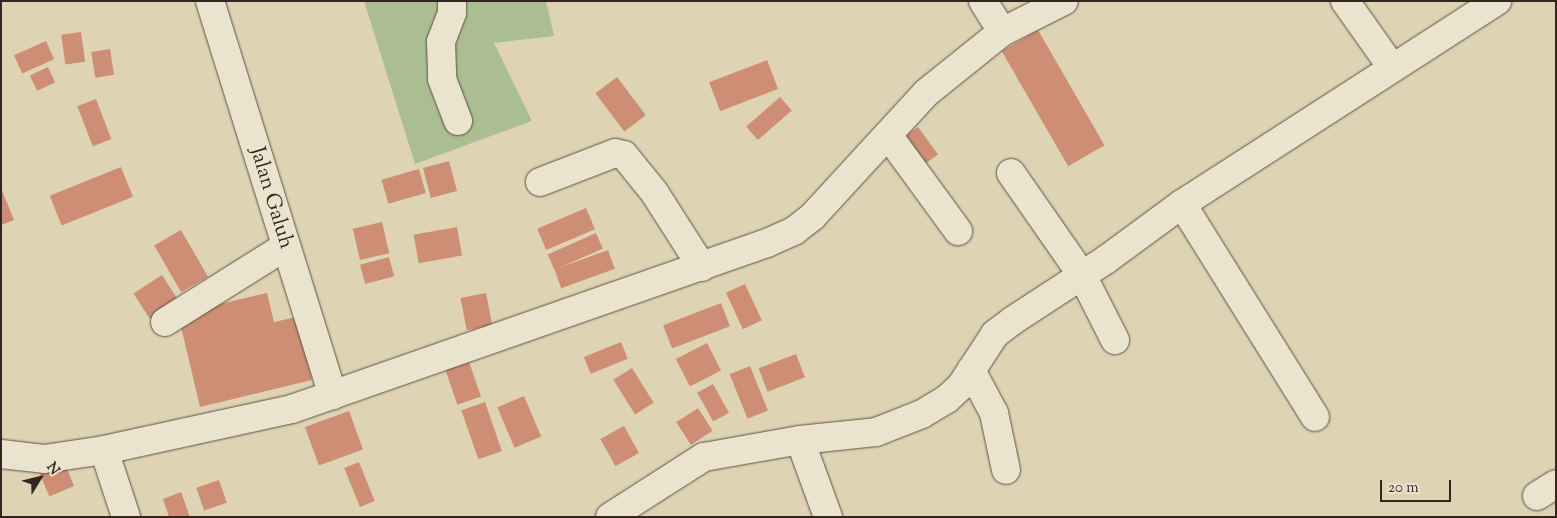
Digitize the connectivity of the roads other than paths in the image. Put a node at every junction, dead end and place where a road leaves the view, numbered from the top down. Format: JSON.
{"nodes":[{"id":1,"x":210,"y":1,"type":"edge"},
{"id":2,"x":452,"y":1,"type":"edge"},
{"id":3,"x":984,"y":1,"type":"edge"},
{"id":4,"x":1064,"y":1,"type":"edge"},
{"id":5,"x":1345,"y":1,"type":"edge"},
{"id":6,"x":1497,"y":1,"type":"edge"},
{"id":7,"x":1002,"y":32,"type":"junction"},
{"id":8,"x":1391,"y":66,"type":"junction"},
{"id":9,"x":458,"y":121,"type":"dead end"},
{"id":10,"x":888,"y":135,"type":"junction"},
{"id":11,"x":1011,"y":173,"type":"dead end"},
{"id":12,"x":540,"y":182,"type":"dead end"},
{"id":13,"x":1182,"y":204,"type":"junction"},
{"id":14,"x":958,"y":231,"type":"dead end"},
{"id":15,"x":286,"y":246,"type":"junction"},
{"id":16,"x":702,"y":266,"type":"junction"},
{"id":17,"x":1082,"y":275,"type":"junction"},
{"id":18,"x":165,"y":322,"type":"dead end"},
{"id":19,"x":1115,"y":340,"type":"dead end"},
{"id":20,"x":972,"y":370,"type":"junction"},
{"id":21,"x":333,"y":396,"type":"junction"},
{"id":22,"x":1315,"y":417,"type":"dead end"},
{"id":23,"x":800,"y":440,"type":"junction"},
{"id":24,"x":104,"y":450,"type":"junction"},
{"id":25,"x":1,"y":454,"type":"edge"},
{"id":26,"x":1006,"y":470,"type":"dead end"},
{"id":27,"x":126,"y":517,"type":"edge"},
{"id":28,"x":610,"y":517,"type":"edge"},
{"id":29,"x":828,"y":517,"type":"edge"}],
"edges":[{"from":1,"to":15,"type":"street","name":"Jalan Galuh"},
{"from":2,"to":9,"type":"street"},
{"from":3,"to":7,"type":"street"},
{"from":4,"to":7,"type":"street"},
{"from":5,"to":8,"type":"street"},
{"from":6,"to":8,"type":"street"},
{"from":7,"to":10,"type":"street"},
{"from":8,"to":13,"type":"street"},
{"from":10,"to":14,"type":"street"},
{"from":10,"to":16,"type":"street"},
{"from":11,"to":17,"type":"street"},
{"from":12,"to":16,"type":"street"},
{"from":13,"to":17,"type":"street"},
{"from":13,"to":22,"type":"street"},
{"from":15,"to":18,"type":"street"},
{"from":15,"to":21,"type":"street","name":"Jalan Galuh"},
{"from":16,"to":21,"type":"street"},
{"from":17,"to":19,"type":"street"},
{"from":17,"to":20,"type":"street"},
{"from":20,"to":23,"type":"street"},
{"from":20,"to":26,"type":"street"},
{"from":21,"to":24,"type":"street"},
{"from":23,"to":28,"type":"street"},
{"from":23,"to":29,"type":"street"},
{"from":24,"to":25,"type":"street"},
{"from":24,"to":27,"type":"street"}]}
